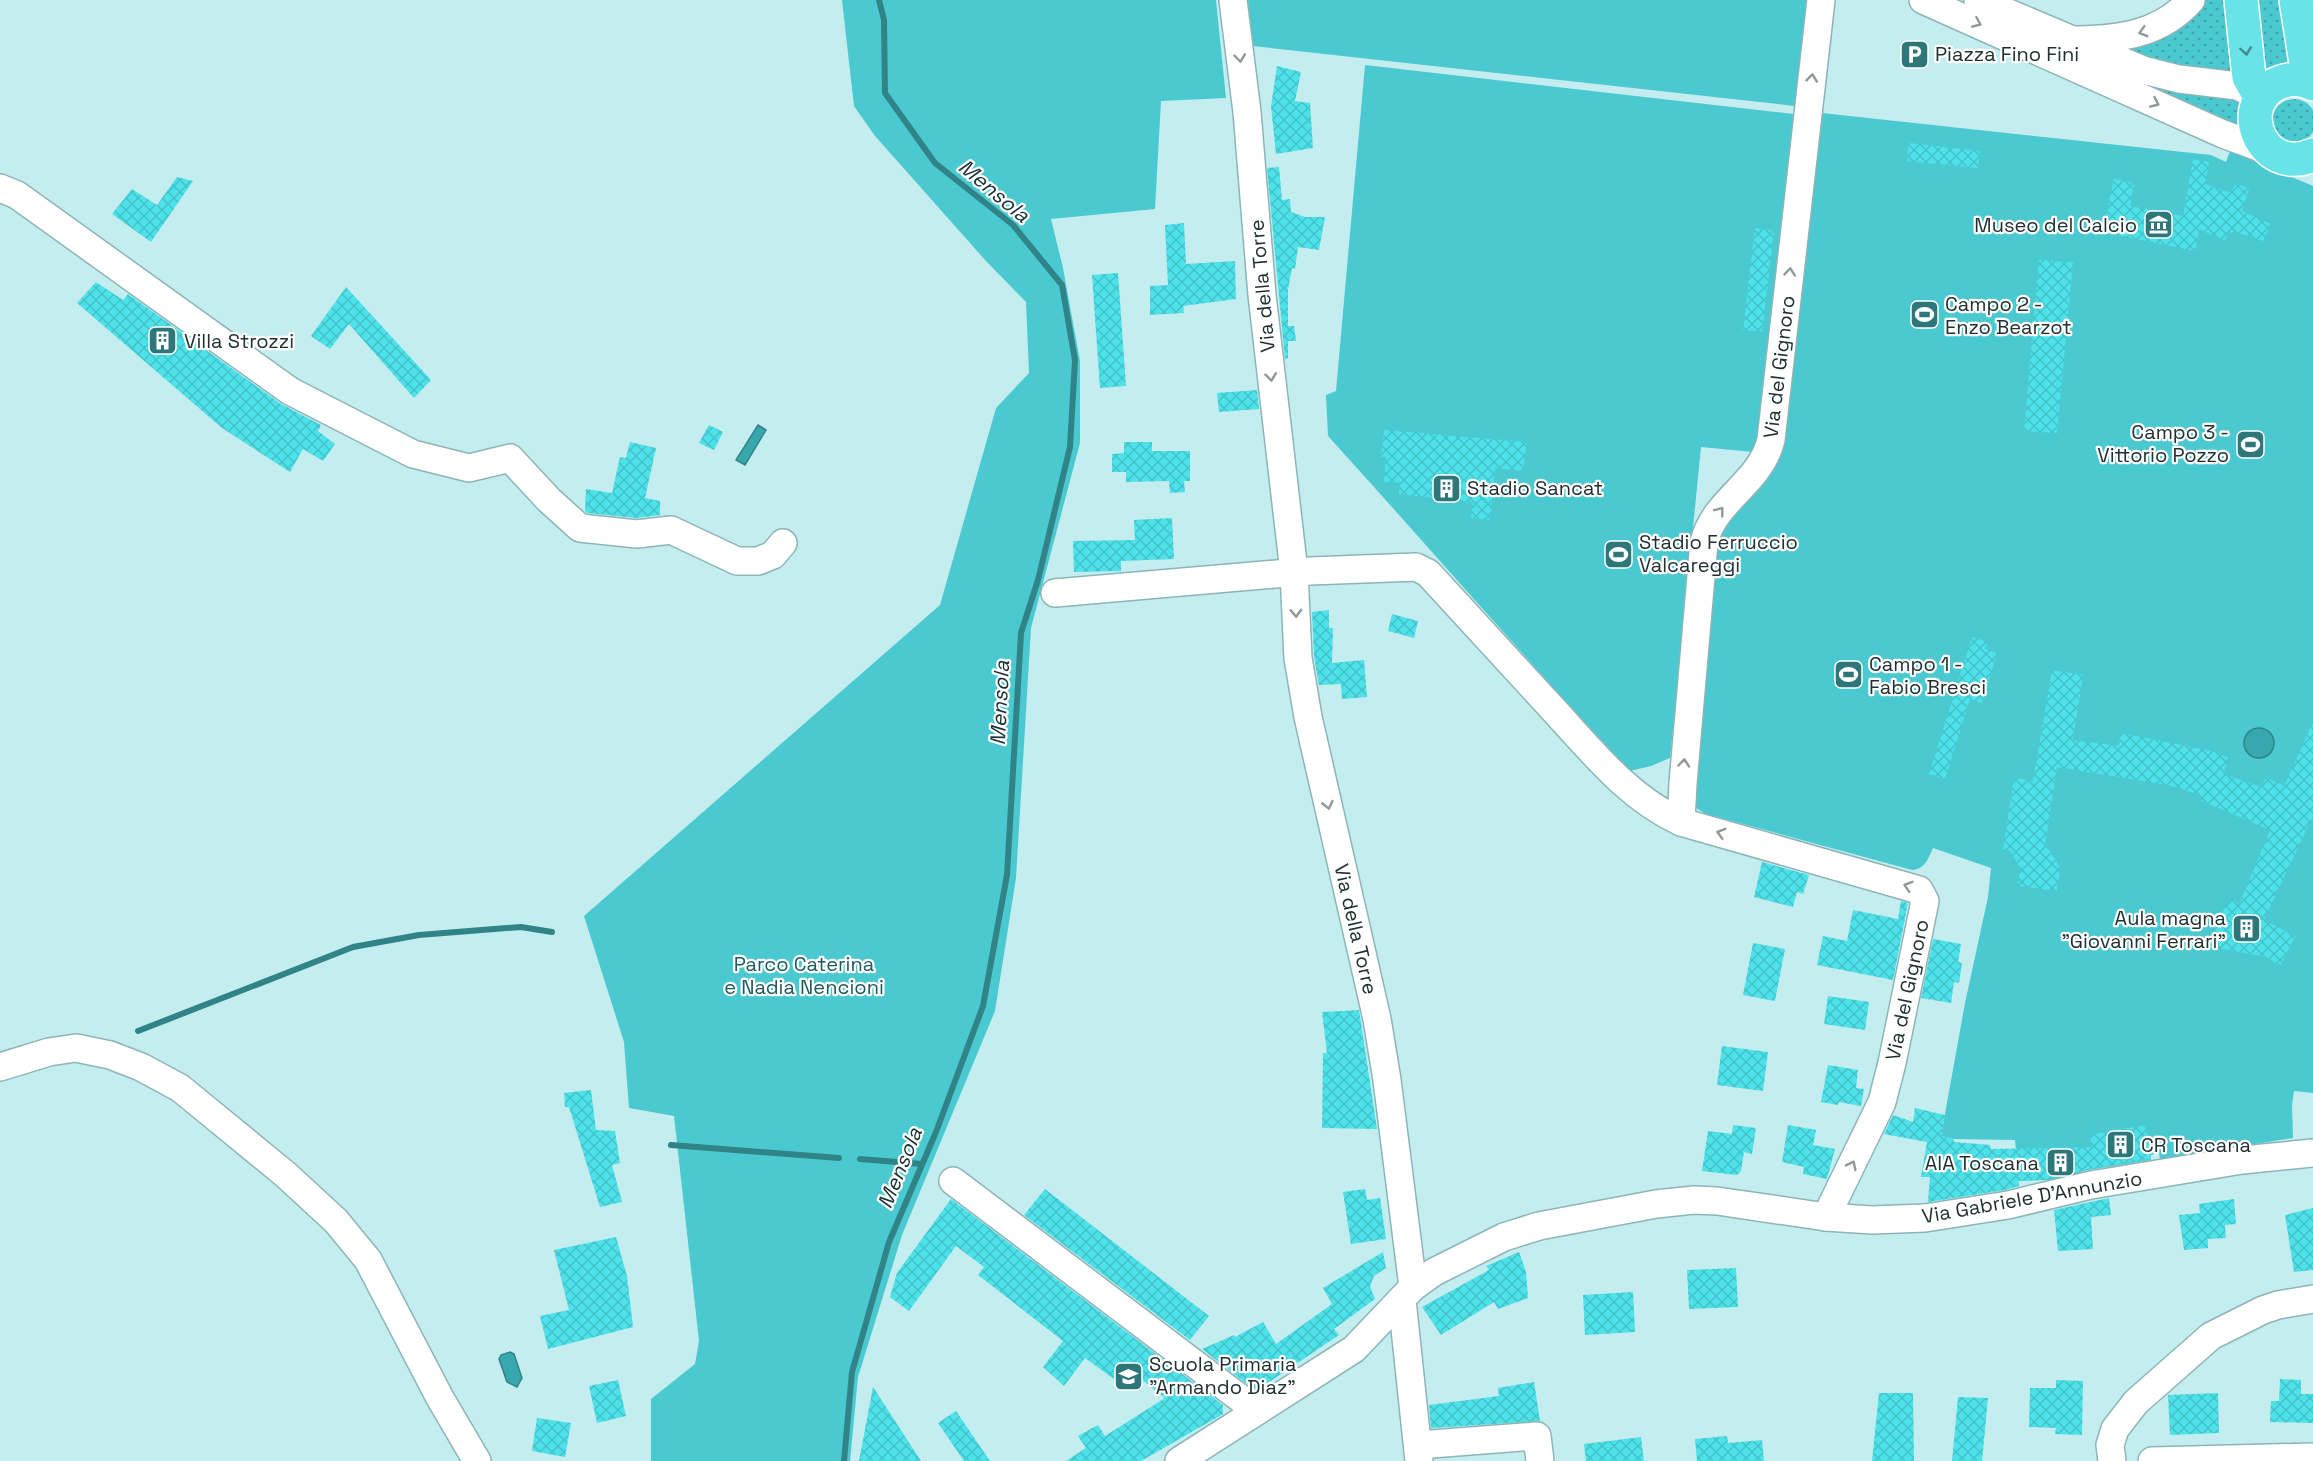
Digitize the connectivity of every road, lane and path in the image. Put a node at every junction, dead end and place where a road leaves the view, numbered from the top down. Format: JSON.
{"nodes":[{"id":1,"x":1233,"y":0,"type":"edge"},
{"id":2,"x":1923,"y":0,"type":"edge"},
{"id":3,"x":1978,"y":0,"type":"edge"},
{"id":4,"x":2191,"y":0,"type":"edge"},
{"id":5,"x":2241,"y":0,"type":"edge"},
{"id":6,"x":2296,"y":0,"type":"edge"},
{"id":7,"x":1821,"y":1,"type":"edge"},
{"id":8,"x":2071,"y":40,"type":"junction"},
{"id":9,"x":2311,"y":83,"type":"edge"},
{"id":10,"x":2261,"y":98,"type":"junction"},
{"id":11,"x":2298,"y":159,"type":"edge"},
{"id":12,"x":0,"y":188,"type":"edge"},
{"id":13,"x":783,"y":543,"type":"dead end"},
{"id":14,"x":1294,"y":572,"type":"junction"},
{"id":15,"x":1055,"y":593,"type":"dead end"},
{"id":16,"x":1681,"y":822,"type":"junction"},
{"id":17,"x":0,"y":1067,"type":"edge"},
{"id":18,"x":2313,"y":1153,"type":"edge"},
{"id":19,"x":954,"y":1181,"type":"dead end"},
{"id":20,"x":1826,"y":1217,"type":"junction"},
{"id":21,"x":1407,"y":1293,"type":"junction"},
{"id":22,"x":2313,"y":1299,"type":"edge"},
{"id":23,"x":1257,"y":1411,"type":"junction"},
{"id":24,"x":1418,"y":1453,"type":"edge"},
{"id":25,"x":2313,"y":1457,"type":"edge"},
{"id":26,"x":477,"y":1461,"type":"edge"},
{"id":27,"x":1179,"y":1461,"type":"edge"},
{"id":28,"x":1540,"y":1461,"type":"edge"},
{"id":29,"x":2112,"y":1461,"type":"edge"},
{"id":30,"x":2152,"y":1461,"type":"edge"}],
"edges":[{"from":1,"to":14,"type":"street","name":"Via della Torre","one_way":true},
{"from":2,"to":11,"type":"street","one_way":true},
{"from":3,"to":8,"type":"street"},
{"from":4,"to":8,"type":"street","one_way":true},
{"from":5,"to":10,"type":"main road","one_way":true},
{"from":6,"to":9,"type":"main road"},
{"from":16,"to":7,"type":"street","name":"Via del Gignoro","one_way":true},
{"from":8,"to":10,"type":"street"},
{"from":9,"to":10,"type":"main road"},
{"from":10,"to":11,"type":"main road"},
{"from":12,"to":13,"type":"street"},
{"from":14,"to":15,"type":"street"},
{"from":14,"to":16,"type":"street","name":"Via del Gignoro"},
{"from":14,"to":21,"type":"street","name":"Via della Torre","one_way":true},
{"from":20,"to":16,"type":"street","name":"Via del Gignoro","one_way":true},
{"from":17,"to":26,"type":"street"},
{"from":18,"to":20,"type":"street","name":"Via Gabriele D'Annunzio"},
{"from":19,"to":23,"type":"street"},
{"from":20,"to":21,"type":"street","name":"Via Gabriele D'Annunzio"},
{"from":21,"to":23,"type":"street","name":"Via Gabriele D'Annunzio"},
{"from":21,"to":24,"type":"street","name":"Via della Torre"},
{"from":22,"to":29,"type":"street"},
{"from":23,"to":27,"type":"street","name":"Via Gabriele D'Annunzio"},
{"from":24,"to":28,"type":"street"},
{"from":25,"to":30,"type":"street"}]}
